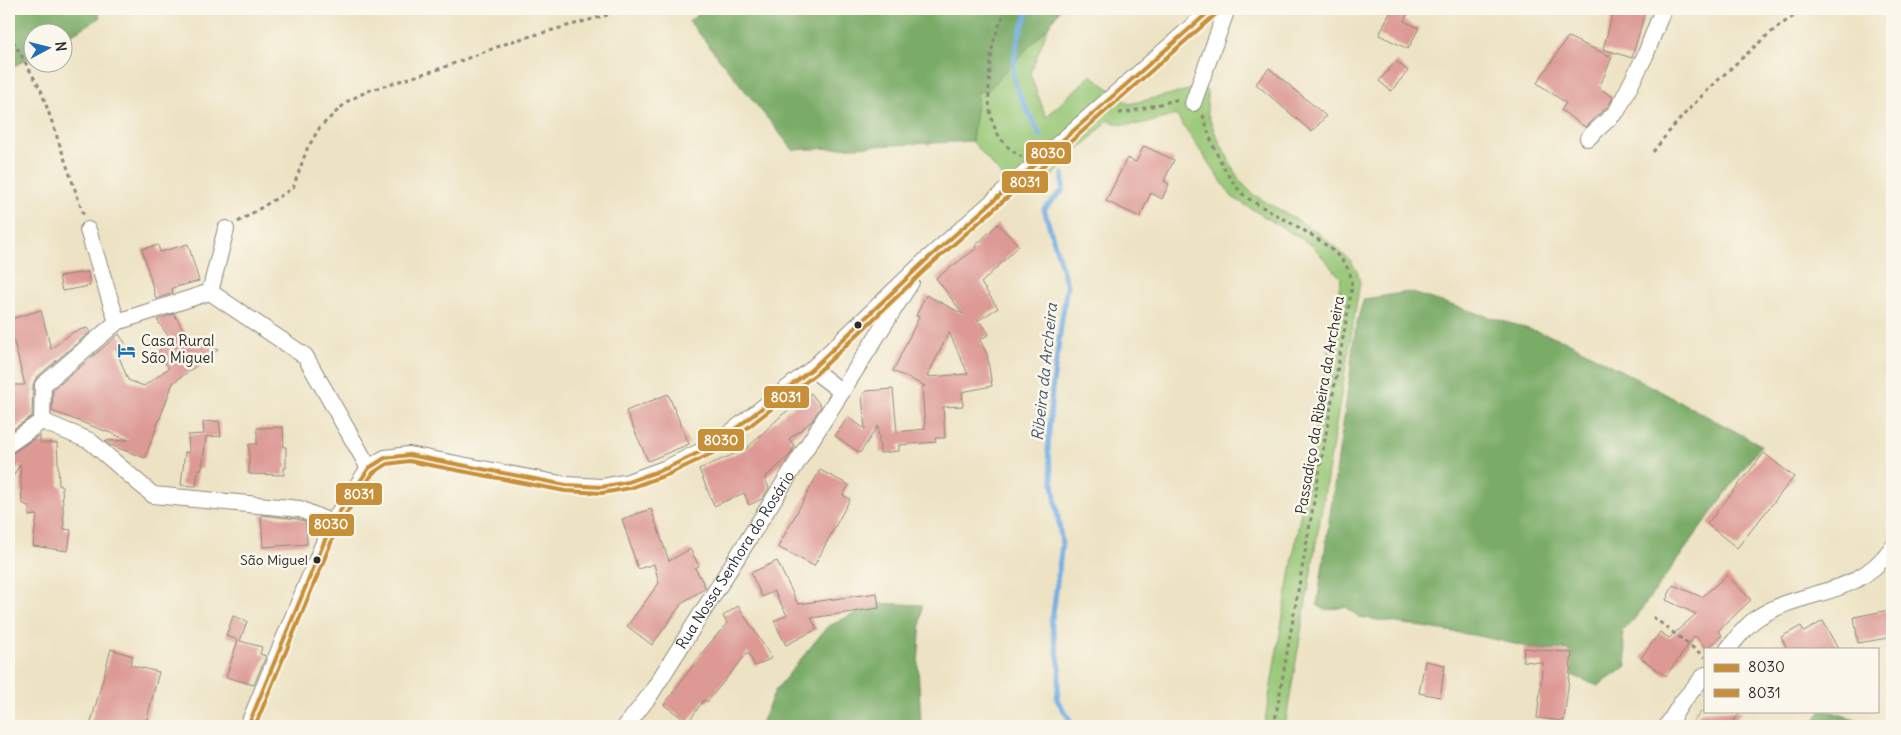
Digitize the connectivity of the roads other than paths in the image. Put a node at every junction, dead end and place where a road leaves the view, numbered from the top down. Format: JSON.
{"nodes":[{"id":1,"x":1212,"y":9,"type":"edge"},
{"id":2,"x":1227,"y":9,"type":"edge"},
{"id":3,"x":1663,"y":9,"type":"edge"},
{"id":4,"x":1193,"y":103,"type":"road end"},
{"id":5,"x":1588,"y":138,"type":"dead end"},
{"id":6,"x":226,"y":229,"type":"road end"},
{"id":7,"x":88,"y":230,"type":"road end"},
{"id":8,"x":924,"y":262,"type":"junction"},
{"id":9,"x":210,"y":292,"type":"junction"},
{"id":10,"x":117,"y":322,"type":"junction"},
{"id":11,"x":812,"y":369,"type":"junction"},
{"id":12,"x":842,"y":392,"type":"junction"},
{"id":13,"x":42,"y":420,"type":"junction"},
{"id":14,"x":9,"y":444,"type":"edge"},
{"id":15,"x":369,"y":468,"type":"junction"},
{"id":16,"x":332,"y":523,"type":"junction"},
{"id":17,"x":1892,"y":548,"type":"edge"},
{"id":18,"x":1729,"y":648,"type":"edge"},
{"id":19,"x":1704,"y":676,"type":"edge"},
{"id":20,"x":248,"y":726,"type":"edge"},
{"id":21,"x":626,"y":726,"type":"edge"},
{"id":22,"x":1667,"y":726,"type":"edge"}],
"edges":[{"from":1,"to":8,"type":"street"},
{"from":2,"to":4,"type":"street"},
{"from":3,"to":5,"type":"street"},
{"from":6,"to":9,"type":"street"},
{"from":7,"to":10,"type":"street"},
{"from":8,"to":11,"type":"street"},
{"from":8,"to":12,"type":"street","name":"Rua Nossa Senhora do Rosário"},
{"from":9,"to":10,"type":"street"},
{"from":9,"to":15,"type":"street"},
{"from":10,"to":13,"type":"street"},
{"from":11,"to":12,"type":"street"},
{"from":11,"to":15,"type":"street"},
{"from":12,"to":21,"type":"street","name":"Rua Nossa Senhora do Rosário"},
{"from":13,"to":14,"type":"street"},
{"from":13,"to":16,"type":"street"},
{"from":15,"to":16,"type":"street"},
{"from":16,"to":20,"type":"street"},
{"from":17,"to":18,"type":"street"},
{"from":19,"to":22,"type":"street"}]}
